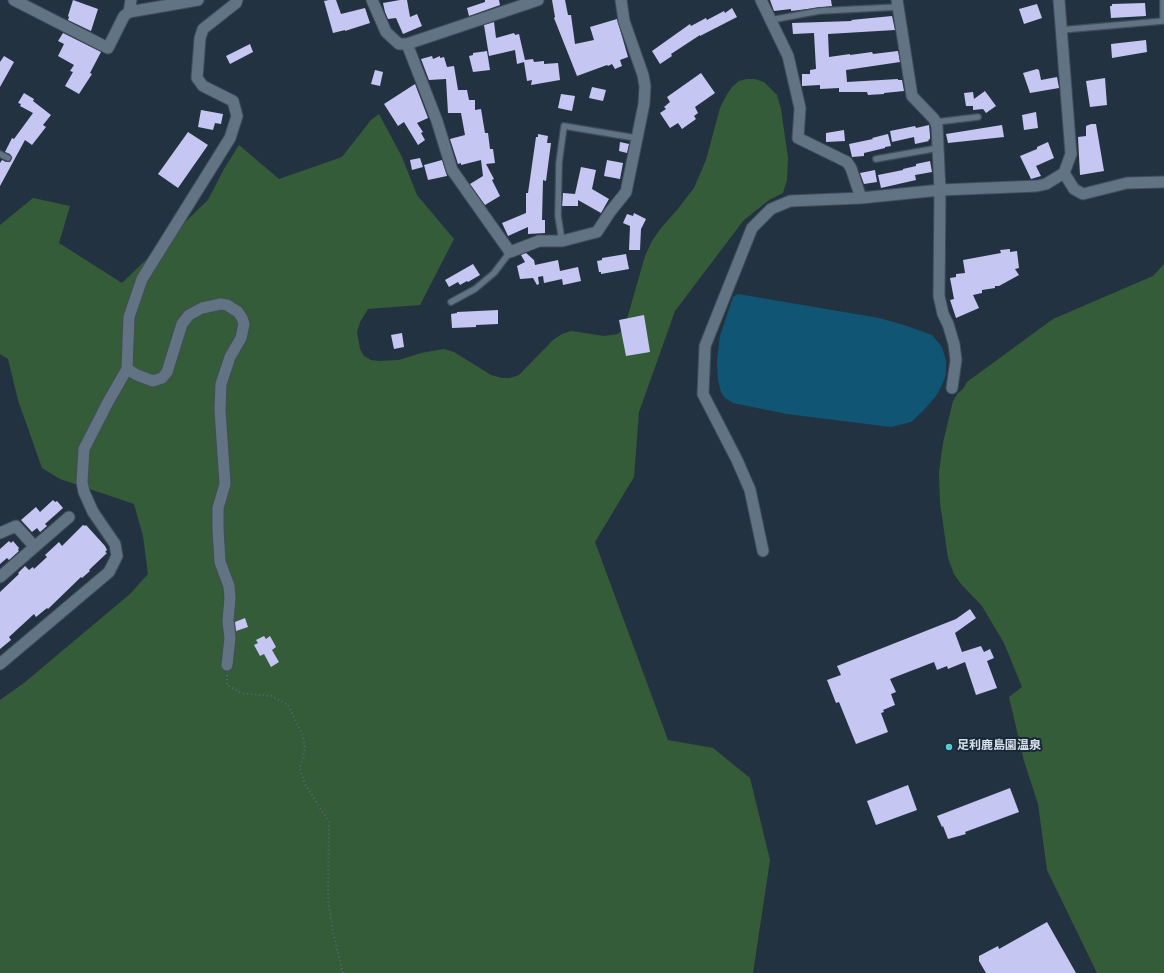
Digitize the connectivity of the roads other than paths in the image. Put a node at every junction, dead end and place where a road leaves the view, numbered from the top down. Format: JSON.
{"nodes":[{"id":1,"x":14,"y":0,"type":"edge"},
{"id":2,"x":131,"y":0,"type":"edge"},
{"id":3,"x":198,"y":0,"type":"edge"},
{"id":4,"x":237,"y":0,"type":"edge"},
{"id":5,"x":372,"y":0,"type":"edge"},
{"id":6,"x":538,"y":0,"type":"edge"},
{"id":7,"x":621,"y":0,"type":"edge"},
{"id":8,"x":761,"y":0,"type":"edge"},
{"id":9,"x":1059,"y":0,"type":"edge"},
{"id":10,"x":1163,"y":0,"type":"edge"},
{"id":11,"x":898,"y":4,"type":"edge"},
{"id":12,"x":129,"y":12,"type":"junction"},
{"id":13,"x":771,"y":20,"type":"junction"},
{"id":14,"x":1061,"y":30,"type":"junction"},
{"id":15,"x":407,"y":44,"type":"junction"},
{"id":16,"x":978,"y":117,"type":"dead end"},
{"id":17,"x":936,"y":122,"type":"junction"},
{"id":18,"x":636,"y":138,"type":"junction"},
{"id":19,"x":938,"y":148,"type":"junction"},
{"id":20,"x":0,"y":154,"type":"edge"},
{"id":21,"x":8,"y":158,"type":"dead end"},
{"id":22,"x":876,"y":159,"type":"dead end"},
{"id":23,"x":1064,"y":173,"type":"junction"},
{"id":24,"x":1164,"y":182,"type":"edge"},
{"id":25,"x":940,"y":190,"type":"junction"},
{"id":26,"x":861,"y":198,"type":"junction"},
{"id":27,"x":562,"y":241,"type":"junction"},
{"id":28,"x":510,"y":252,"type":"junction"},
{"id":29,"x":451,"y":302,"type":"dead end"},
{"id":30,"x":127,"y":369,"type":"junction"},
{"id":31,"x":952,"y":388,"type":"dead end"},
{"id":32,"x":69,"y":517,"type":"dead end"},
{"id":33,"x":0,"y":533,"type":"edge"},
{"id":34,"x":34,"y":546,"type":"junction"},
{"id":35,"x":763,"y":551,"type":"dead end"},
{"id":36,"x":0,"y":577,"type":"edge"},
{"id":37,"x":0,"y":664,"type":"edge"},
{"id":38,"x":227,"y":665,"type":"road end"}],
"edges":[{"from":1,"to":12,"type":"street"},
{"from":2,"to":12,"type":"street"},
{"from":3,"to":12,"type":"street"},
{"from":4,"to":30,"type":"street"},
{"from":5,"to":15,"type":"street"},
{"from":6,"to":15,"type":"street"},
{"from":7,"to":18,"type":"street"},
{"from":8,"to":13,"type":"street"},
{"from":9,"to":14,"type":"street"},
{"from":10,"to":14,"type":"lane"},
{"from":11,"to":13,"type":"lane"},
{"from":11,"to":17,"type":"street"},
{"from":13,"to":26,"type":"street"},
{"from":14,"to":23,"type":"street"},
{"from":15,"to":28,"type":"street"},
{"from":16,"to":17,"type":"lane"},
{"from":17,"to":19,"type":"street"},
{"from":18,"to":27,"type":"street"},
{"from":18,"to":27,"type":"lane"},
{"from":19,"to":22,"type":"lane"},
{"from":19,"to":25,"type":"street"},
{"from":20,"to":21,"type":"lane"},
{"from":23,"to":24,"type":"street"},
{"from":23,"to":25,"type":"street"},
{"from":25,"to":26,"type":"street"},
{"from":25,"to":31,"type":"street"},
{"from":26,"to":35,"type":"street"},
{"from":27,"to":28,"type":"street"},
{"from":28,"to":29,"type":"lane"},
{"from":30,"to":37,"type":"street"},
{"from":30,"to":38,"type":"street"},
{"from":32,"to":34,"type":"street"},
{"from":33,"to":34,"type":"street"},
{"from":34,"to":36,"type":"street"}]}
